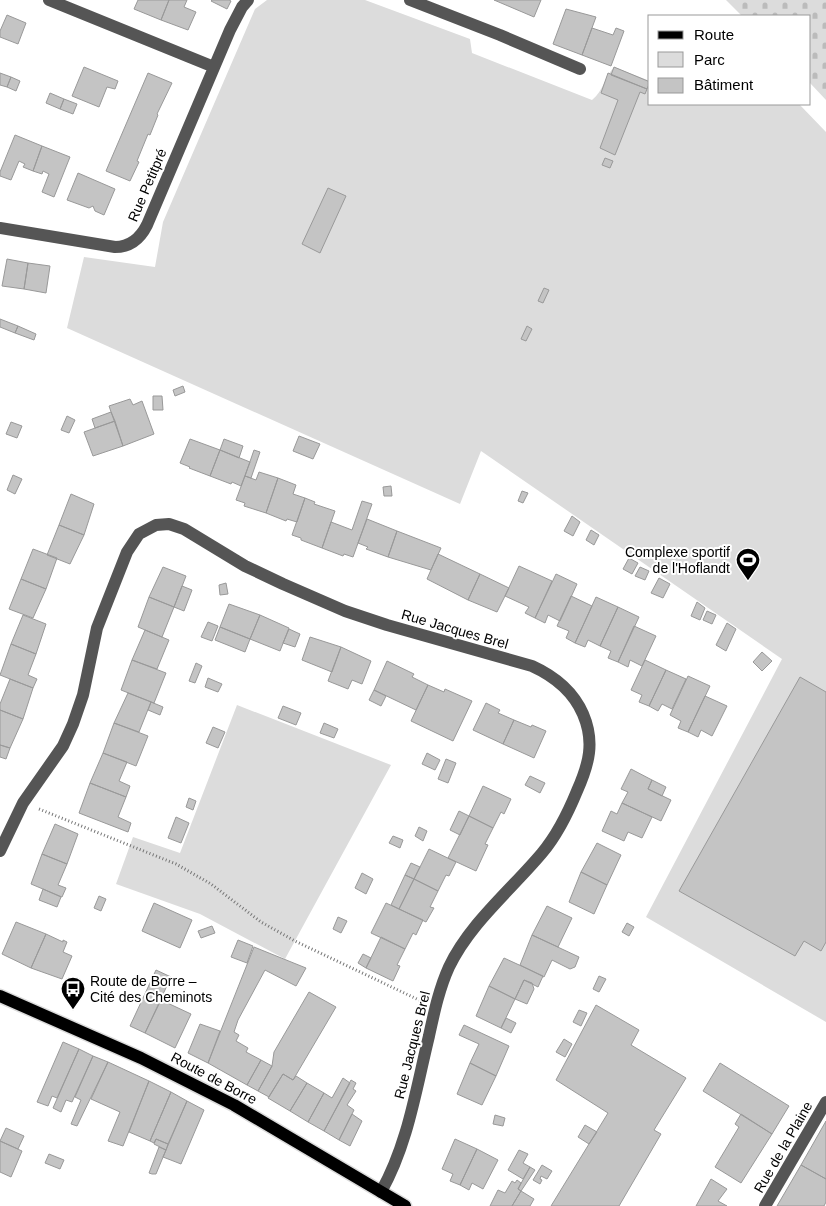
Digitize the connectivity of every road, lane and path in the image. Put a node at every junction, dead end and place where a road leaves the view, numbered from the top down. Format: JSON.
{"nodes":[{"id":1,"x":49,"y":0,"type":"edge"},
{"id":2,"x":248,"y":0,"type":"edge"},
{"id":3,"x":410,"y":0,"type":"edge"},
{"id":4,"x":214,"y":67,"type":"junction"},
{"id":5,"x":580,"y":68,"type":"dead end"},
{"id":6,"x":0,"y":228,"type":"edge"},
{"id":7,"x":22,"y":803,"type":"junction"},
{"id":8,"x":0,"y":851,"type":"edge"},
{"id":9,"x":0,"y":996,"type":"edge"},
{"id":10,"x":435,"y":1008,"type":"junction"},
{"id":11,"x":826,"y":1102,"type":"edge"},
{"id":12,"x":381,"y":1192,"type":"junction"},
{"id":13,"x":405,"y":1206,"type":"edge"},
{"id":14,"x":765,"y":1206,"type":"edge"}],
"edges":[{"from":1,"to":4,"type":"street"},
{"from":2,"to":4,"type":"street","name":"Rue Petitpré"},
{"from":3,"to":5,"type":"street"},
{"from":4,"to":6,"type":"street","name":"Rue Petitpré"},
{"from":7,"to":8,"type":"street","name":"Rue Jacques Brel"},
{"from":7,"to":10,"type":"path"},
{"from":7,"to":10,"type":"street","name":"Rue Jacques Brel"},
{"from":9,"to":12,"type":"main road","name":"Route de Borre"},
{"from":10,"to":12,"type":"street","name":"Rue Jacques Brel"},
{"from":11,"to":14,"type":"street","name":"Rue de la Plaine"},
{"from":12,"to":13,"type":"main road","name":"Route de Borre"}]}
